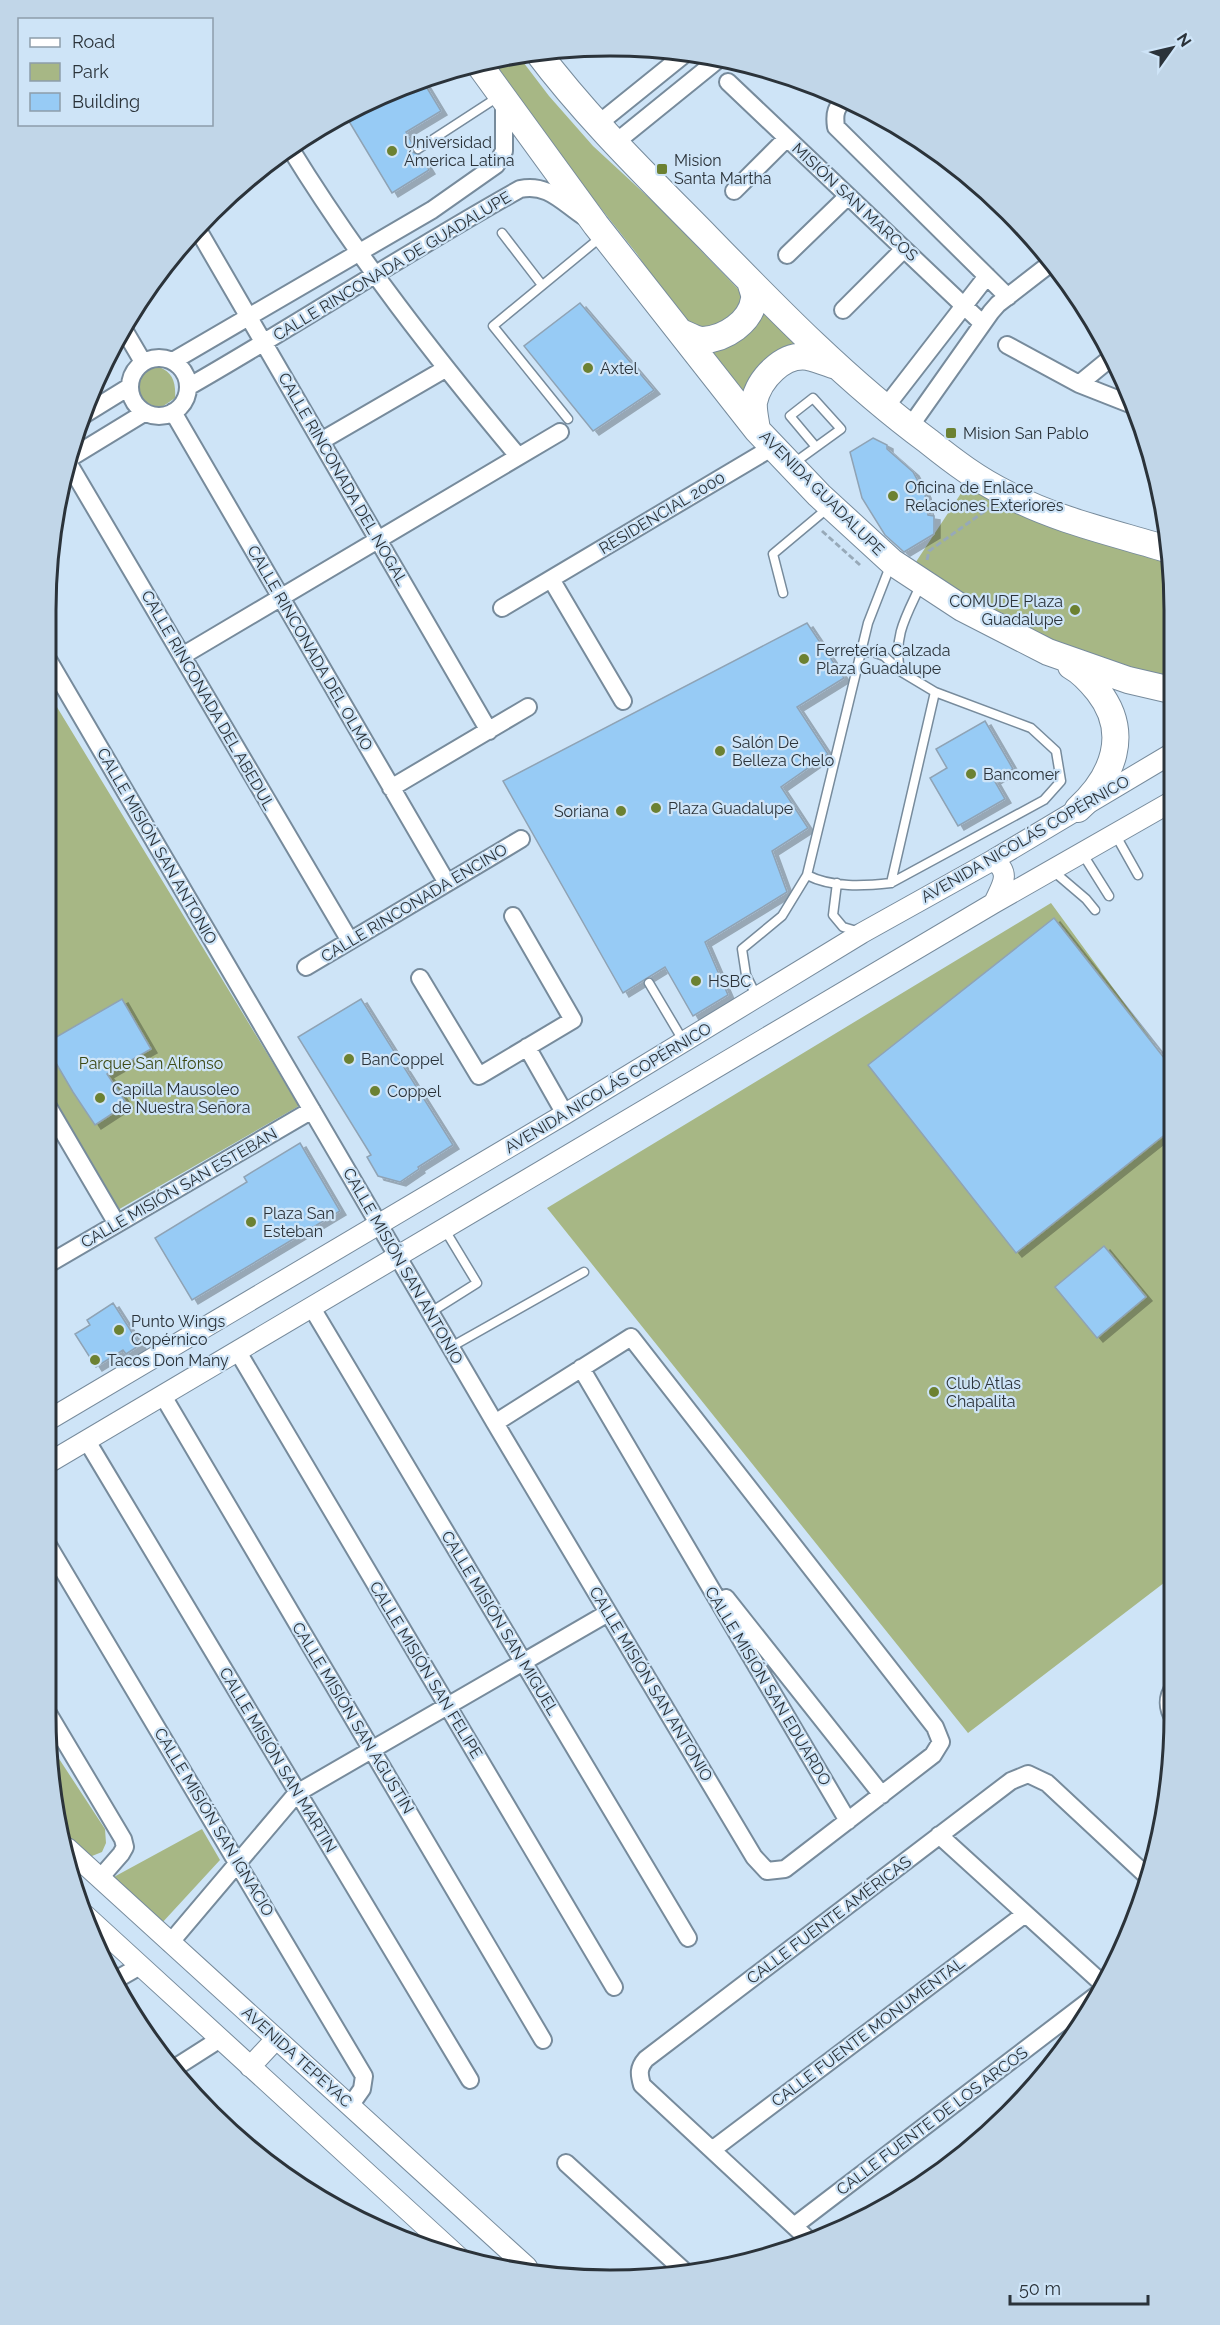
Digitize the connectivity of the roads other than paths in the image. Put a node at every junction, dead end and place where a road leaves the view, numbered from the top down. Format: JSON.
{"nodes":[{"id":1,"x":544,"y":60,"type":"edge"},
{"id":2,"x":677,"y":60,"type":"edge"},
{"id":3,"x":700,"y":63,"type":"edge"},
{"id":4,"x":711,"y":65,"type":"edge"},
{"id":5,"x":483,"y":70,"type":"edge"},
{"id":6,"x":705,"y":70,"type":"junction"},
{"id":7,"x":728,"y":82,"type":"dead end"},
{"id":8,"x":503,"y":98,"type":"junction"},
{"id":9,"x":839,"y":106,"type":"edge"},
{"id":10,"x":597,"y":124,"type":"junction"},
{"id":11,"x":788,"y":138,"type":"junction"},
{"id":12,"x":615,"y":143,"type":"junction"},
{"id":13,"x":418,"y":149,"type":"dead end"},
{"id":14,"x":294,"y":154,"type":"edge"},
{"id":15,"x":734,"y":191,"type":"dead end"},
{"id":16,"x":848,"y":196,"type":"junction"},
{"id":17,"x":432,"y":210,"type":"junction"},
{"id":18,"x":600,"y":230,"type":"junction"},
{"id":19,"x":445,"y":231,"type":"junction"},
{"id":20,"x":502,"y":233,"type":"dead end"},
{"id":21,"x":201,"y":235,"type":"edge"},
{"id":22,"x":904,"y":249,"type":"junction"},
{"id":23,"x":359,"y":253,"type":"junction"},
{"id":24,"x":787,"y":255,"type":"dead end"},
{"id":25,"x":1046,"y":267,"type":"edge"},
{"id":26,"x":374,"y":275,"type":"junction"},
{"id":27,"x":987,"y":276,"type":"junction"},
{"id":28,"x":750,"y":281,"type":"junction"},
{"id":29,"x":542,"y":285,"type":"junction"},
{"id":30,"x":1008,"y":297,"type":"junction"},
{"id":31,"x":964,"y":306,"type":"junction"},
{"id":32,"x":843,"y":310,"type":"dead end"},
{"id":33,"x":249,"y":318,"type":"junction"},
{"id":34,"x":982,"y":323,"type":"junction"},
{"id":35,"x":681,"y":332,"type":"junction"},
{"id":36,"x":128,"y":337,"type":"edge"},
{"id":37,"x":264,"y":343,"type":"junction"},
{"id":38,"x":1007,"y":345,"type":"dead end"},
{"id":39,"x":173,"y":361,"type":"junction"},
{"id":40,"x":143,"y":362,"type":"junction"},
{"id":41,"x":1106,"y":362,"type":"edge"},
{"id":42,"x":839,"y":367,"type":"junction"},
{"id":43,"x":445,"y":369,"type":"junction"},
{"id":44,"x":1079,"y":384,"type":"junction"},
{"id":45,"x":129,"y":387,"type":"junction"},
{"id":46,"x":188,"y":387,"type":"junction"},
{"id":47,"x":1123,"y":401,"type":"edge"},
{"id":48,"x":94,"y":409,"type":"edge"},
{"id":49,"x":884,"y":409,"type":"junction"},
{"id":50,"x":173,"y":412,"type":"junction"},
{"id":51,"x":144,"y":413,"type":"junction"},
{"id":52,"x":564,"y":426,"type":"joint"},
{"id":53,"x":909,"y":428,"type":"junction"},
{"id":54,"x":765,"y":438,"type":"junction"},
{"id":55,"x":321,"y":441,"type":"junction"},
{"id":56,"x":816,"y":447,"type":"junction"},
{"id":57,"x":79,"y":452,"type":"edge"},
{"id":58,"x":519,"y":456,"type":"junction"},
{"id":59,"x":791,"y":466,"type":"junction"},
{"id":60,"x":73,"y":471,"type":"edge"},
{"id":61,"x":831,"y":506,"type":"junction"},
{"id":62,"x":378,"y":540,"type":"junction"},
{"id":63,"x":1161,"y":547,"type":"edge"},
{"id":64,"x":892,"y":562,"type":"junction"},
{"id":65,"x":551,"y":579,"type":"junction"},
{"id":66,"x":922,"y":582,"type":"junction"},
{"id":67,"x":783,"y":593,"type":"dead end"},
{"id":68,"x":280,"y":598,"type":"junction"},
{"id":69,"x":502,"y":608,"type":"dead end"},
{"id":70,"x":1048,"y":652,"type":"junction"},
{"id":71,"x":861,"y":653,"type":"junction"},
{"id":72,"x":182,"y":656,"type":"junction"},
{"id":73,"x":900,"y":671,"type":"junction"},
{"id":74,"x":56,"y":673,"type":"edge"},
{"id":75,"x":1164,"y":688,"type":"edge"},
{"id":76,"x":935,"y":692,"type":"junction"},
{"id":77,"x":623,"y":701,"type":"dead end"},
{"id":78,"x":528,"y":707,"type":"dead end"},
{"id":79,"x":489,"y":730,"type":"junction"},
{"id":80,"x":1164,"y":758,"type":"edge"},
{"id":81,"x":392,"y":788,"type":"junction"},
{"id":82,"x":1164,"y":806,"type":"edge"},
{"id":83,"x":1078,"y":809,"type":"junction"},
{"id":84,"x":1115,"y":834,"type":"junction"},
{"id":85,"x":522,"y":839,"type":"dead end"},
{"id":86,"x":1082,"y":853,"type":"junction"},
{"id":87,"x":993,"y":860,"type":"junction"},
{"id":88,"x":1052,"y":870,"type":"junction"},
{"id":89,"x":1138,"y":874,"type":"dead end"},
{"id":90,"x":807,"y":875,"type":"junction"},
{"id":91,"x":447,"y":883,"type":"junction"},
{"id":92,"x":837,"y":883,"type":"junction"},
{"id":93,"x":891,"y":883,"type":"junction"},
{"id":94,"x":1109,"y":896,"type":"dead end"},
{"id":95,"x":994,"y":903,"type":"junction"},
{"id":96,"x":1095,"y":910,"type":"dead end"},
{"id":97,"x":513,"y":916,"type":"dead end"},
{"id":98,"x":862,"y":933,"type":"junction"},
{"id":99,"x":350,"y":941,"type":"junction"},
{"id":100,"x":306,"y":967,"type":"dead end"},
{"id":101,"x":420,"y":978,"type":"dead end"},
{"id":102,"x":649,"y":982,"type":"dead end"},
{"id":103,"x":758,"y":997,"type":"junction"},
{"id":104,"x":684,"y":1042,"type":"junction"},
{"id":105,"x":527,"y":1047,"type":"junction"},
{"id":106,"x":312,"y":1110,"type":"junction"},
{"id":107,"x":565,"y":1114,"type":"junction"},
{"id":108,"x":56,"y":1120,"type":"edge"},
{"id":109,"x":117,"y":1224,"type":"junction"},
{"id":110,"x":379,"y":1224,"type":"junction"},
{"id":111,"x":445,"y":1230,"type":"junction"},
{"id":112,"x":399,"y":1257,"type":"junction"},
{"id":113,"x":56,"y":1260,"type":"edge"},
{"id":114,"x":584,"y":1272,"type":"dead end"},
{"id":115,"x":312,"y":1308,"type":"junction"},
{"id":116,"x":430,"y":1312,"type":"junction"},
{"id":117,"x":451,"y":1347,"type":"junction"},
{"id":118,"x":238,"y":1352,"type":"junction"},
{"id":119,"x":581,"y":1368,"type":"junction"},
{"id":120,"x":163,"y":1396,"type":"junction"},
{"id":121,"x":56,"y":1415,"type":"edge"},
{"id":122,"x":495,"y":1423,"type":"junction"},
{"id":123,"x":87,"y":1441,"type":"junction"},
{"id":124,"x":56,"y":1459,"type":"edge"},
{"id":125,"x":688,"y":1550,"type":"junction"},
{"id":126,"x":56,"y":1557,"type":"edge"},
{"id":127,"x":608,"y":1613,"type":"junction"},
{"id":128,"x":523,"y":1662,"type":"junction"},
{"id":129,"x":447,"y":1706,"type":"junction"},
{"id":130,"x":56,"y":1727,"type":"edge"},
{"id":131,"x":372,"y":1750,"type":"junction"},
{"id":132,"x":297,"y":1793,"type":"junction"},
{"id":133,"x":882,"y":1795,"type":"junction"},
{"id":134,"x":848,"y":1821,"type":"junction"},
{"id":135,"x":939,"y":1835,"type":"junction"},
{"id":136,"x":73,"y":1853,"type":"edge"},
{"id":137,"x":238,"y":1863,"type":"junction"},
{"id":138,"x":1142,"y":1871,"type":"edge"},
{"id":139,"x":100,"y":1878,"type":"junction"},
{"id":140,"x":1025,"y":1914,"type":"junction"},
{"id":141,"x":98,"y":1927,"type":"edge"},
{"id":142,"x":688,"y":1938,"type":"dead end"},
{"id":143,"x":171,"y":1943,"type":"junction"},
{"id":144,"x":140,"y":1966,"type":"junction"},
{"id":145,"x":122,"y":1976,"type":"edge"},
{"id":146,"x":1097,"y":1979,"type":"edge"},
{"id":147,"x":614,"y":1987,"type":"dead end"},
{"id":148,"x":1081,"y":2007,"type":"edge"},
{"id":149,"x":220,"y":2039,"type":"junction"},
{"id":150,"x":276,"y":2039,"type":"junction"},
{"id":151,"x":543,"y":2040,"type":"dead end"},
{"id":152,"x":180,"y":2065,"type":"edge"},
{"id":153,"x":250,"y":2067,"type":"junction"},
{"id":154,"x":470,"y":2080,"type":"dead end"},
{"id":155,"x":350,"y":2106,"type":"junction"},
{"id":156,"x":712,"y":2150,"type":"junction"},
{"id":157,"x":566,"y":2163,"type":"dead end"},
{"id":158,"x":794,"y":2226,"type":"junction"},
{"id":159,"x":803,"y":2234,"type":"edge"},
{"id":160,"x":444,"y":2244,"type":"edge"},
{"id":161,"x":522,"y":2262,"type":"edge"},
{"id":162,"x":678,"y":2265,"type":"edge"}],
"edges":[{"from":1,"to":10,"type":"main road"},
{"from":2,"to":10,"type":"street"},
{"from":3,"to":6,"type":"street"},
{"from":4,"to":6,"type":"street"},
{"from":5,"to":8,"type":"main road","name":"AVENIDA GUADALUPE"},
{"from":6,"to":12,"type":"street"},
{"from":7,"to":11,"type":"street","name":"MISIÓN SAN MARCOS"},
{"from":8,"to":13,"type":"lane"},
{"from":8,"to":17,"type":"street","name":"CALLE RINCONADA DE GUADALUPE"},
{"from":8,"to":18,"type":"main road","name":"AVENIDA GUADALUPE"},
{"from":9,"to":27,"type":"street"},
{"from":10,"to":12,"type":"main road"},
{"from":11,"to":15,"type":"street"},
{"from":11,"to":16,"type":"street","name":"MISIÓN SAN MARCOS"},
{"from":12,"to":28,"type":"main road"},
{"from":14,"to":23,"type":"street"},
{"from":16,"to":22,"type":"street","name":"MISIÓN SAN MARCOS"},
{"from":16,"to":24,"type":"street"},
{"from":17,"to":19,"type":"street"},
{"from":17,"to":23,"type":"street","name":"CALLE RINCONADA DE GUADALUPE"},
{"from":18,"to":19,"type":"street","name":"CALLE RINCONADA DE GUADALUPE"},
{"from":18,"to":29,"type":"lane"},
{"from":18,"to":35,"type":"main road","name":"AVENIDA GUADALUPE"},
{"from":19,"to":26,"type":"street","name":"CALLE RINCONADA DE GUADALUPE"},
{"from":20,"to":29,"type":"lane"},
{"from":21,"to":33,"type":"street","name":"CALLE RINCONADA DEL NOGAL"},
{"from":22,"to":31,"type":"street","name":"MISIÓN SAN MARCOS"},
{"from":22,"to":32,"type":"street"},
{"from":23,"to":26,"type":"street"},
{"from":23,"to":33,"type":"street","name":"CALLE RINCONADA DE GUADALUPE"},
{"from":25,"to":30,"type":"street"},
{"from":26,"to":37,"type":"street","name":"CALLE RINCONADA DE GUADALUPE"},
{"from":26,"to":43,"type":"street"},
{"from":27,"to":30,"type":"street"},
{"from":27,"to":31,"type":"street"},
{"from":28,"to":35,"type":"main road"},
{"from":28,"to":42,"type":"main road"},
{"from":29,"to":52,"type":"lane"},
{"from":30,"to":34,"type":"street"},
{"from":31,"to":34,"type":"street","name":"MISIÓN SAN MARCOS"},
{"from":31,"to":49,"type":"street"},
{"from":33,"to":37,"type":"street","name":"CALLE RINCONADA DEL NOGAL"},
{"from":33,"to":39,"type":"street","name":"CALLE RINCONADA DE GUADALUPE"},
{"from":34,"to":53,"type":"street"},
{"from":35,"to":54,"type":"main road","name":"AVENIDA GUADALUPE"},
{"from":36,"to":40,"type":"street"},
{"from":37,"to":46,"type":"street","name":"CALLE RINCONADA DE GUADALUPE"},
{"from":37,"to":55,"type":"street","name":"CALLE RINCONADA DEL NOGAL"},
{"from":38,"to":44,"type":"street"},
{"from":39,"to":40,"type":"street"},
{"from":39,"to":46,"type":"street"},
{"from":40,"to":45,"type":"street"},
{"from":41,"to":44,"type":"street"},
{"from":42,"to":49,"type":"main road"},
{"from":42,"to":54,"type":"main road"},
{"from":43,"to":55,"type":"street"},
{"from":43,"to":58,"type":"street"},
{"from":44,"to":47,"type":"street"},
{"from":45,"to":48,"type":"street"},
{"from":45,"to":51,"type":"street"},
{"from":46,"to":50,"type":"street"},
{"from":49,"to":53,"type":"main road"},
{"from":50,"to":51,"type":"street"},
{"from":50,"to":68,"type":"street","name":"CALLE RINCONADA DEL OLMO"},
{"from":51,"to":57,"type":"street"},
{"from":52,"to":58,"type":"street"},
{"from":53,"to":63,"type":"main road"},
{"from":54,"to":59,"type":"main road","name":"AVENIDA GUADALUPE"},
{"from":54,"to":65,"type":"street","name":"RESIDENCIAL 2000"},
{"from":55,"to":62,"type":"street","name":"CALLE RINCONADA DEL NOGAL"},
{"from":56,"to":56,"type":"lane"},
{"from":56,"to":59,"type":"lane"},
{"from":58,"to":62,"type":"street"},
{"from":59,"to":61,"type":"main road","name":"AVENIDA GUADALUPE"},
{"from":60,"to":72,"type":"street","name":"CALLE RINCONADA DEL ABEDUL"},
{"from":61,"to":64,"type":"main road","name":"AVENIDA GUADALUPE"},
{"from":61,"to":67,"type":"lane"},
{"from":62,"to":68,"type":"street"},
{"from":62,"to":79,"type":"street","name":"CALLE RINCONADA DEL NOGAL"},
{"from":64,"to":66,"type":"main road","name":"AVENIDA GUADALUPE"},
{"from":64,"to":71,"type":"lane"},
{"from":65,"to":69,"type":"street","name":"RESIDENCIAL 2000"},
{"from":65,"to":77,"type":"street"},
{"from":66,"to":70,"type":"main road","name":"AVENIDA GUADALUPE"},
{"from":66,"to":73,"type":"lane"},
{"from":68,"to":72,"type":"street"},
{"from":68,"to":81,"type":"street","name":"CALLE RINCONADA DEL OLMO"},
{"from":70,"to":75,"type":"main road","name":"AVENIDA GUADALUPE"},
{"from":70,"to":83,"type":"main road"},
{"from":71,"to":73,"type":"lane"},
{"from":71,"to":90,"type":"lane"},
{"from":72,"to":99,"type":"street","name":"CALLE RINCONADA DEL ABEDUL"},
{"from":73,"to":76,"type":"lane"},
{"from":74,"to":106,"type":"street","name":"CALLE MISIÓN SAN ANTONIO"},
{"from":76,"to":93,"type":"lane"},
{"from":76,"to":93,"type":"lane"},
{"from":78,"to":79,"type":"street"},
{"from":79,"to":81,"type":"street"},
{"from":80,"to":83,"type":"street","name":"AVENIDA NICOLÁS COPÉRNICO"},
{"from":81,"to":91,"type":"street","name":"CALLE RINCONADA DEL OLMO"},
{"from":82,"to":84,"type":"street"},
{"from":83,"to":87,"type":"street","name":"AVENIDA NICOLÁS COPÉRNICO"},
{"from":84,"to":86,"type":"street"},
{"from":84,"to":89,"type":"lane"},
{"from":85,"to":91,"type":"street","name":"CALLE RINCONADA ENCINO"},
{"from":86,"to":88,"type":"street"},
{"from":86,"to":94,"type":"lane"},
{"from":87,"to":95,"type":"street"},
{"from":87,"to":98,"type":"street","name":"AVENIDA NICOLÁS COPÉRNICO"},
{"from":88,"to":95,"type":"street"},
{"from":88,"to":96,"type":"lane"},
{"from":90,"to":92,"type":"lane"},
{"from":90,"to":103,"type":"lane"},
{"from":91,"to":99,"type":"street","name":"CALLE RINCONADA ENCINO"},
{"from":92,"to":93,"type":"lane"},
{"from":92,"to":98,"type":"lane"},
{"from":95,"to":111,"type":"street"},
{"from":97,"to":105,"type":"street"},
{"from":98,"to":103,"type":"street","name":"AVENIDA NICOLÁS COPÉRNICO"},
{"from":99,"to":100,"type":"street","name":"CALLE RINCONADA ENCINO"},
{"from":101,"to":105,"type":"street"},
{"from":102,"to":104,"type":"lane"},
{"from":103,"to":104,"type":"street","name":"AVENIDA NICOLÁS COPÉRNICO"},
{"from":104,"to":107,"type":"street","name":"AVENIDA NICOLÁS COPÉRNICO"},
{"from":105,"to":107,"type":"street"},
{"from":106,"to":109,"type":"street","name":"CALLE MISIÓN SAN ESTEBAN"},
{"from":106,"to":110,"type":"street","name":"CALLE MISIÓN SAN ANTONIO"},
{"from":107,"to":110,"type":"street","name":"AVENIDA NICOLÁS COPÉRNICO"},
{"from":108,"to":109,"type":"street"},
{"from":109,"to":113,"type":"street","name":"CALLE MISIÓN SAN ESTEBAN"},
{"from":110,"to":112,"type":"street","name":"CALLE MISIÓN SAN ANTONIO"},
{"from":110,"to":121,"type":"street","name":"AVENIDA NICOLÁS COPÉRNICO"},
{"from":111,"to":112,"type":"street"},
{"from":111,"to":116,"type":"lane"},
{"from":112,"to":115,"type":"street"},
{"from":112,"to":116,"type":"street","name":"CALLE MISIÓN SAN ANTONIO"},
{"from":114,"to":117,"type":"lane"},
{"from":115,"to":118,"type":"street"},
{"from":115,"to":128,"type":"street","name":"CALLE MISIÓN SAN MIGUEL"},
{"from":116,"to":117,"type":"street","name":"CALLE MISIÓN SAN ANTONIO"},
{"from":117,"to":122,"type":"street","name":"CALLE MISIÓN SAN ANTONIO"},
{"from":118,"to":120,"type":"street"},
{"from":118,"to":129,"type":"street","name":"CALLE MISIÓN SAN FELIPE"},
{"from":119,"to":122,"type":"street"},
{"from":119,"to":125,"type":"street","name":"CALLE MISIÓN SAN EDUARDO"},
{"from":119,"to":133,"type":"street"},
{"from":120,"to":123,"type":"street"},
{"from":120,"to":131,"type":"street","name":"CALLE MISIÓN SAN AGUSTÍN"},
{"from":122,"to":127,"type":"street","name":"CALLE MISIÓN SAN ANTONIO"},
{"from":123,"to":124,"type":"street"},
{"from":123,"to":132,"type":"street","name":"CALLE MISIÓN SAN MARTIN"},
{"from":125,"to":133,"type":"street","name":"CALLE MISIÓN SAN EDUARDO"},
{"from":125,"to":134,"type":"street","name":"CALLE MISIÓN SAN EDUARDO"},
{"from":126,"to":137,"type":"street","name":"CALLE MISIÓN SAN IGNACIO"},
{"from":127,"to":128,"type":"street"},
{"from":127,"to":134,"type":"street","name":"CALLE MISIÓN SAN ANTONIO"},
{"from":128,"to":129,"type":"street"},
{"from":128,"to":142,"type":"street","name":"CALLE MISIÓN SAN MIGUEL"},
{"from":129,"to":131,"type":"street"},
{"from":129,"to":147,"type":"street","name":"CALLE MISIÓN SAN FELIPE"},
{"from":130,"to":139,"type":"street"},
{"from":131,"to":132,"type":"street"},
{"from":131,"to":151,"type":"street","name":"CALLE MISIÓN SAN AGUSTÍN"},
{"from":132,"to":137,"type":"street"},
{"from":132,"to":154,"type":"street","name":"CALLE MISIÓN SAN MARTIN"},
{"from":133,"to":134,"type":"street"},
{"from":135,"to":138,"type":"street","name":"CALLE FUENTE AMÉRICAS"},
{"from":135,"to":140,"type":"street"},
{"from":135,"to":156,"type":"street","name":"CALLE FUENTE AMÉRICAS"},
{"from":136,"to":139,"type":"street","name":"AVENIDA TEPEYAC"},
{"from":137,"to":143,"type":"street"},
{"from":137,"to":155,"type":"street","name":"CALLE MISIÓN SAN IGNACIO"},
{"from":139,"to":143,"type":"street","name":"AVENIDA TEPEYAC"},
{"from":140,"to":146,"type":"street"},
{"from":140,"to":156,"type":"street","name":"CALLE FUENTE MONUMENTAL"},
{"from":141,"to":144,"type":"street"},
{"from":143,"to":150,"type":"street","name":"AVENIDA TEPEYAC"},
{"from":144,"to":145,"type":"street"},
{"from":144,"to":149,"type":"street"},
{"from":148,"to":158,"type":"street","name":"CALLE FUENTE DE LOS ARCOS"},
{"from":149,"to":152,"type":"street"},
{"from":149,"to":153,"type":"street"},
{"from":150,"to":153,"type":"street"},
{"from":150,"to":155,"type":"street","name":"AVENIDA TEPEYAC"},
{"from":153,"to":160,"type":"street"},
{"from":155,"to":161,"type":"street","name":"AVENIDA TEPEYAC"},
{"from":156,"to":158,"type":"street"},
{"from":157,"to":162,"type":"street"},
{"from":158,"to":159,"type":"street"}]}
